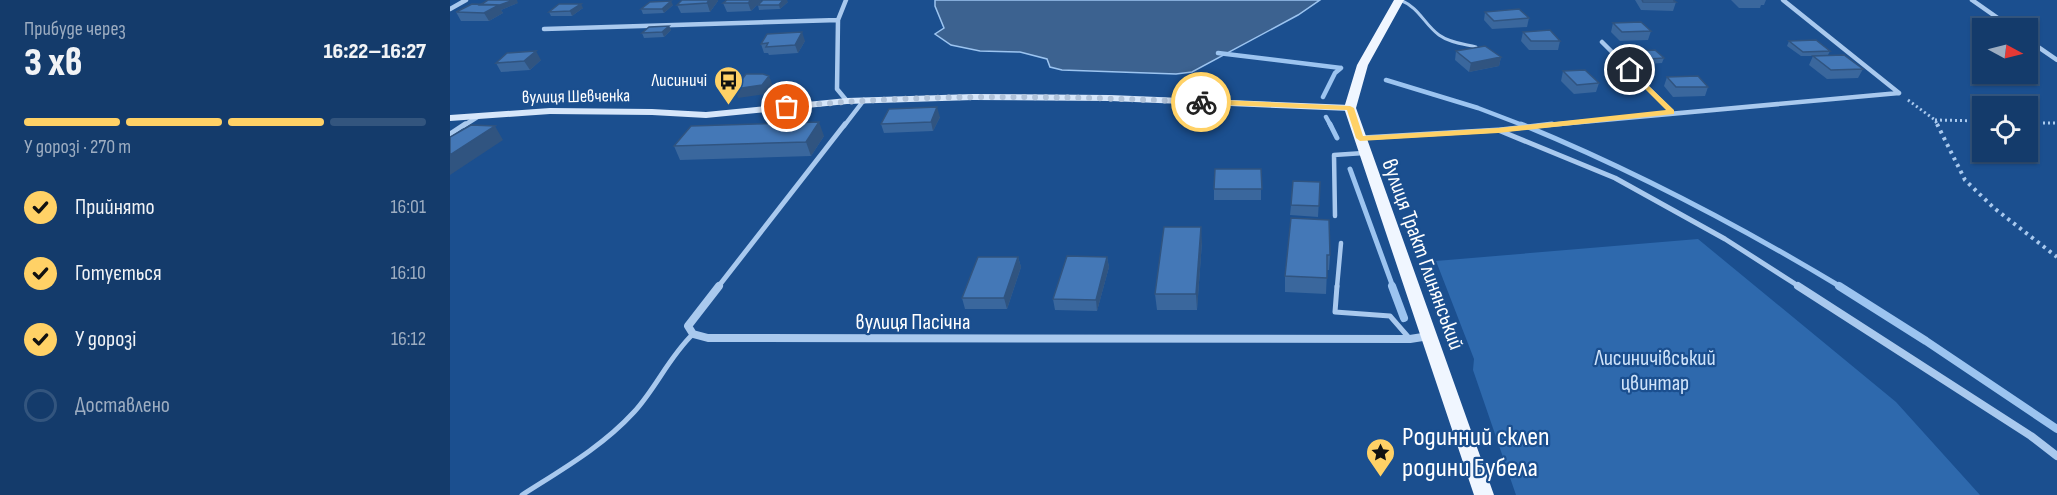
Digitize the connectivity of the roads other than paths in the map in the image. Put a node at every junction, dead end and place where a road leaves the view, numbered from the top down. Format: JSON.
{"nodes":[{"id":1,"x":466,"y":0,"type":"edge"},
{"id":2,"x":846,"y":0,"type":"edge"},
{"id":3,"x":1399,"y":0,"type":"edge"},
{"id":4,"x":1783,"y":0,"type":"edge"},
{"id":5,"x":1972,"y":0,"type":"edge"},
{"id":6,"x":450,"y":9,"type":"edge"},
{"id":7,"x":1998,"y":18,"type":"edge"},
{"id":8,"x":838,"y":20,"type":"junction"},
{"id":9,"x":544,"y":29,"type":"dead end"},
{"id":10,"x":1602,"y":42,"type":"dead end"},
{"id":11,"x":1476,"y":47,"type":"edge"},
{"id":12,"x":2038,"y":47,"type":"edge"},
{"id":13,"x":2057,"y":60,"type":"edge"},
{"id":14,"x":864,"y":100,"type":"junction"},
{"id":15,"x":847,"y":101,"type":"junction"},
{"id":16,"x":1350,"y":108,"type":"junction"},
{"id":17,"x":1672,"y":112,"type":"junction"},
{"id":18,"x":480,"y":116,"type":"junction"},
{"id":19,"x":450,"y":118,"type":"edge"},
{"id":20,"x":1498,"y":130,"type":"junction"},
{"id":21,"x":450,"y":134,"type":"edge"},
{"id":22,"x":1362,"y":146,"type":"junction"},
{"id":23,"x":1335,"y":216,"type":"dead end"},
{"id":24,"x":1341,"y":243,"type":"dead end"},
{"id":25,"x":693,"y":334,"type":"junction"},
{"id":26,"x":1430,"y":336,"type":"junction"},
{"id":27,"x":1410,"y":339,"type":"junction"},
{"id":28,"x":2057,"y":456,"type":"edge"},
{"id":29,"x":522,"y":495,"type":"edge"},
{"id":30,"x":1484,"y":495,"type":"edge"}],
"edges":[{"from":1,"to":6,"type":"street"},
{"from":2,"to":8,"type":"street"},
{"from":3,"to":11,"type":"lane"},
{"from":3,"to":16,"type":"main road"},
{"from":4,"to":17,"type":"street"},
{"from":5,"to":7,"type":"street"},
{"from":8,"to":9,"type":"street"},
{"from":8,"to":15,"type":"street"},
{"from":10,"to":17,"type":"street"},
{"from":12,"to":13,"type":"street"},
{"from":14,"to":15,"type":"main road","name":"вулиця Шевченка"},
{"from":14,"to":16,"type":"main road","name":"вулиця Шевченка"},
{"from":14,"to":25,"type":"street"},
{"from":15,"to":18,"type":"main road","name":"вулиця Шевченка"},
{"from":16,"to":22,"type":"main road","name":"вулиця Тракт Глинянський"},
{"from":17,"to":20,"type":"street"},
{"from":18,"to":19,"type":"main road","name":"вулиця Шевченка"},
{"from":18,"to":21,"type":"street"},
{"from":20,"to":22,"type":"street"},
{"from":20,"to":28,"type":"street"},
{"from":22,"to":23,"type":"lane"},
{"from":22,"to":26,"type":"main road","name":"вулиця Тракт Глинянський"},
{"from":24,"to":27,"type":"lane"},
{"from":25,"to":27,"type":"street","name":"вулиця Пасічна"},
{"from":25,"to":29,"type":"lane"},
{"from":26,"to":27,"type":"street","name":"вулиця Пасічна"},
{"from":26,"to":30,"type":"main road","name":"вулиця Тракт Глинянський"}]}
